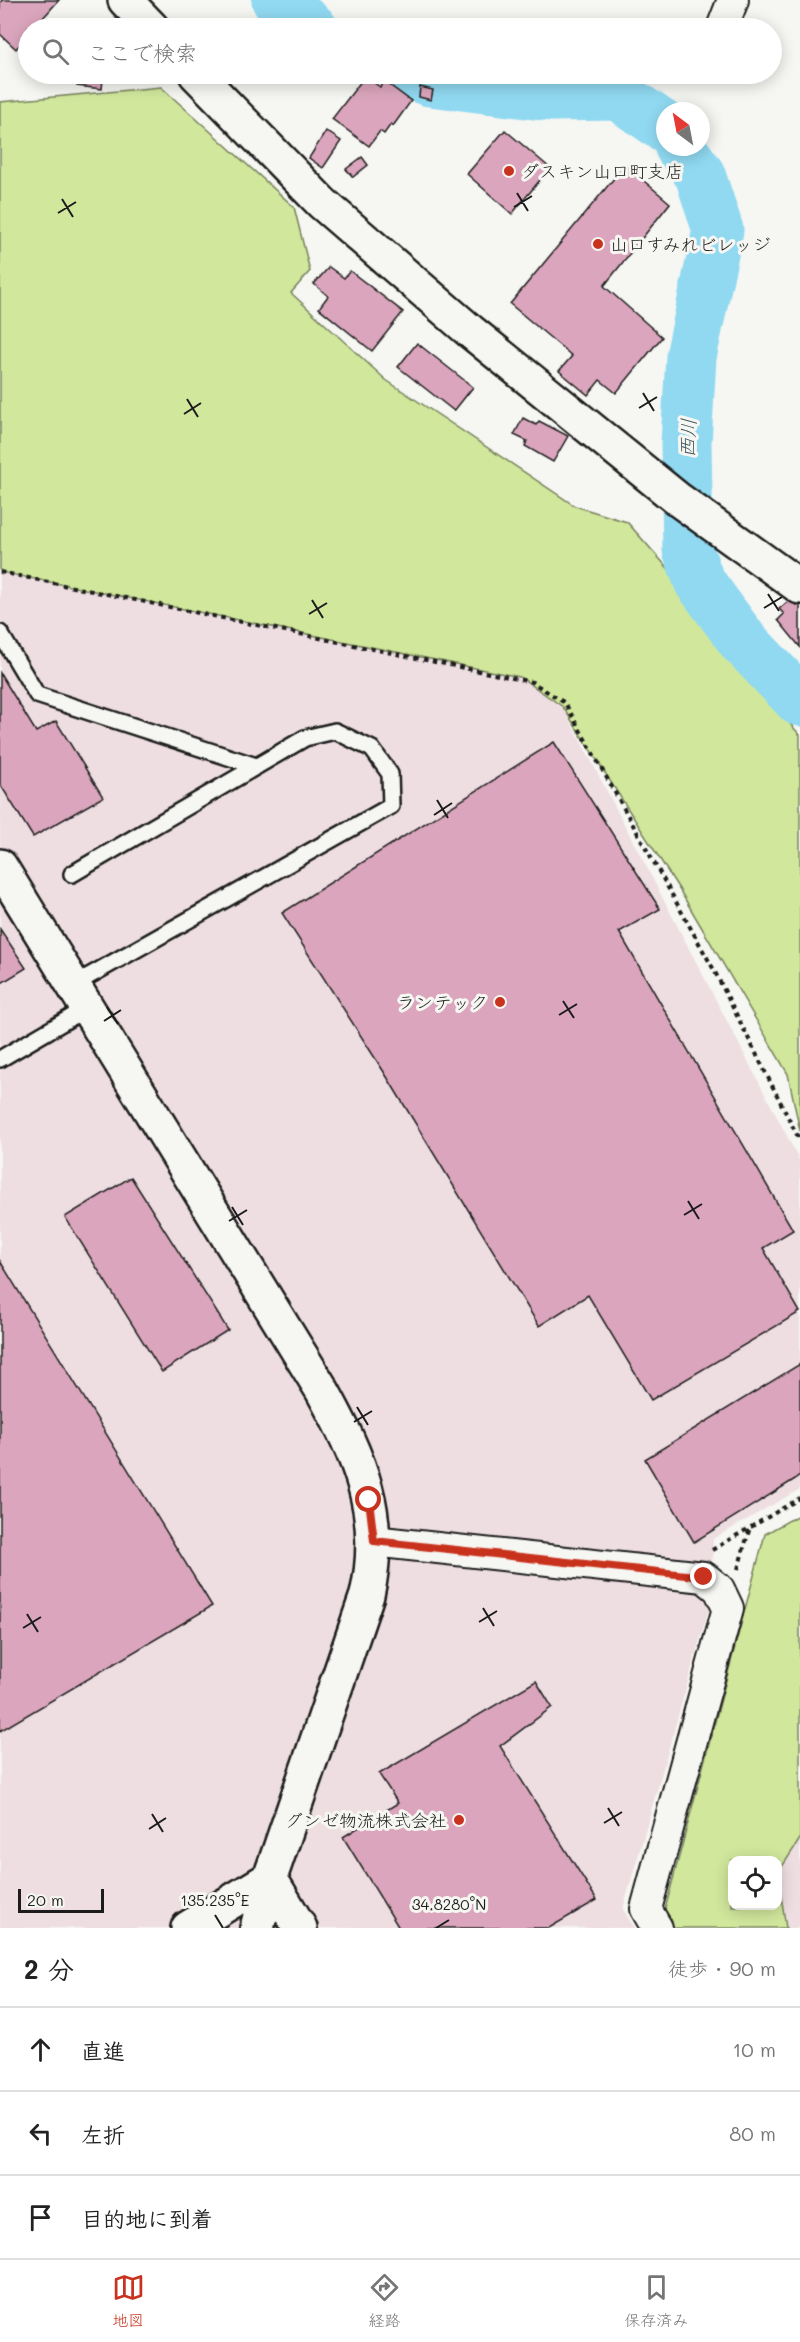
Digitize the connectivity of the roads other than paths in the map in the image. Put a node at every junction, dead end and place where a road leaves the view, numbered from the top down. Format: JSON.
{"nodes":[{"id":1,"x":125,"y":0,"type":"edge"},
{"id":2,"x":734,"y":0,"type":"edge"},
{"id":3,"x":142,"y":18,"type":"edge"},
{"id":4,"x":726,"y":18,"type":"edge"},
{"id":5,"x":206,"y":84,"type":"edge"},
{"id":6,"x":800,"y":587,"type":"edge"},
{"id":7,"x":0,"y":633,"type":"edge"},
{"id":8,"x":256,"y":766,"type":"junction"},
{"id":9,"x":0,"y":866,"type":"edge"},
{"id":10,"x":72,"y":874,"type":"dead end"},
{"id":11,"x":80,"y":996,"type":"junction"},
{"id":12,"x":0,"y":1059,"type":"edge"},
{"id":13,"x":374,"y":1541,"type":"junction"},
{"id":14,"x":270,"y":1878,"type":"junction"},
{"id":15,"x":188,"y":1928,"type":"edge"},
{"id":16,"x":257,"y":1928,"type":"edge"},
{"id":17,"x":300,"y":1928,"type":"edge"},
{"id":18,"x":657,"y":1928,"type":"edge"}],
"edges":[{"from":1,"to":3,"type":"street"},
{"from":2,"to":4,"type":"street"},
{"from":5,"to":6,"type":"street"},
{"from":7,"to":8,"type":"lane"},
{"from":8,"to":10,"type":"lane"},
{"from":8,"to":11,"type":"lane"},
{"from":9,"to":11,"type":"street"},
{"from":11,"to":12,"type":"lane"},
{"from":11,"to":13,"type":"street"},
{"from":13,"to":14,"type":"street"},
{"from":13,"to":18,"type":"street"},
{"from":14,"to":15,"type":"street"},
{"from":14,"to":16,"type":"street"},
{"from":14,"to":17,"type":"street"}]}
